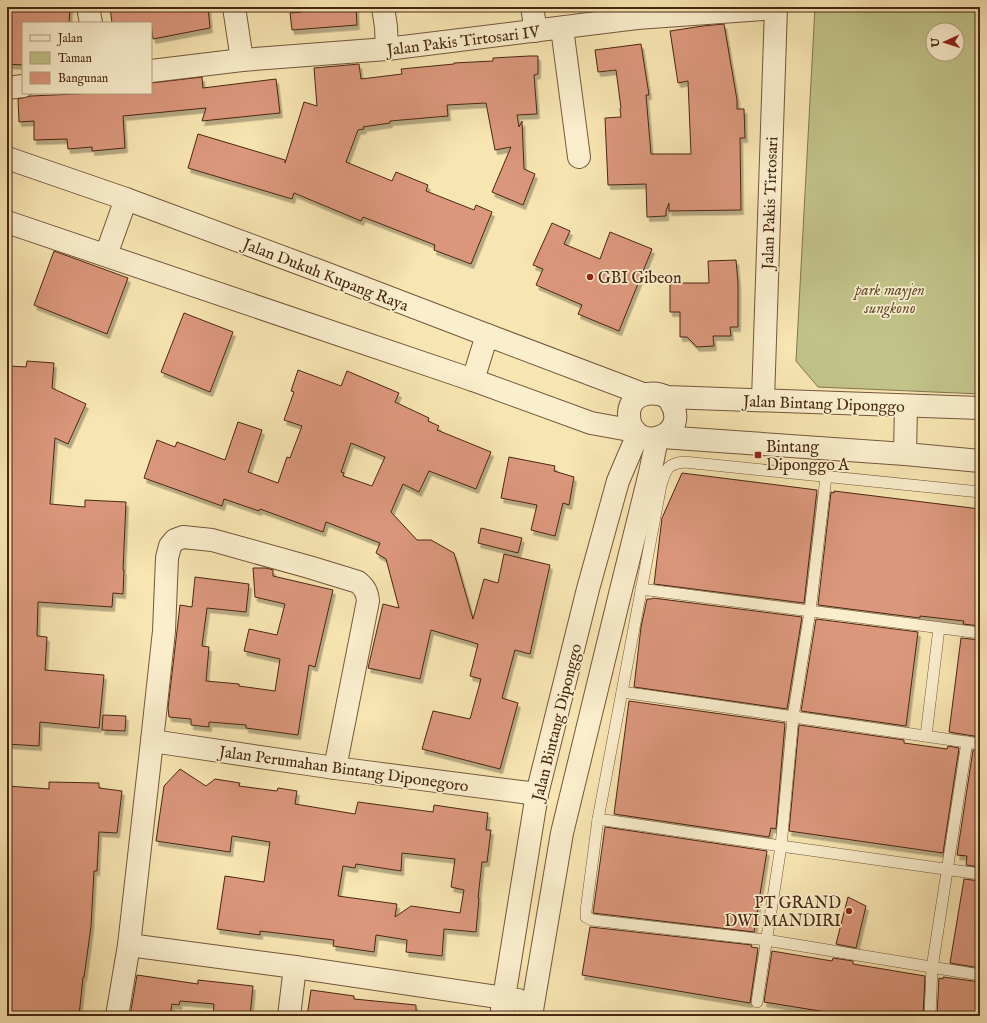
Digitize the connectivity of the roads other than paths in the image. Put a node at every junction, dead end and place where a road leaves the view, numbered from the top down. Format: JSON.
{"nodes":[{"id":1,"x":88,"y":7,"type":"edge"},
{"id":2,"x":234,"y":7,"type":"edge"},
{"id":3,"x":383,"y":7,"type":"edge"},
{"id":4,"x":532,"y":7,"type":"edge"},
{"id":5,"x":776,"y":8,"type":"edge"},
{"id":6,"x":637,"y":13,"type":"edge"},
{"id":7,"x":91,"y":22,"type":"edge"},
{"id":8,"x":562,"y":28,"type":"junction"},
{"id":9,"x":534,"y":31,"type":"junction"},
{"id":10,"x":387,"y":49,"type":"junction"},
{"id":11,"x":242,"y":60,"type":"junction"},
{"id":12,"x":152,"y":71,"type":"edge"},
{"id":13,"x":22,"y":86,"type":"edge"},
{"id":14,"x":7,"y":88,"type":"edge"},
{"id":15,"x":579,"y":157,"type":"dead end"},
{"id":16,"x":7,"y":158,"type":"edge"},
{"id":17,"x":126,"y":199,"type":"junction"},
{"id":18,"x":7,"y":222,"type":"edge"},
{"id":19,"x":106,"y":255,"type":"junction"},
{"id":20,"x":487,"y":335,"type":"junction"},
{"id":21,"x":473,"y":380,"type":"junction"},
{"id":22,"x":643,"y":394,"type":"junction"},
{"id":23,"x":667,"y":397,"type":"junction"},
{"id":24,"x":763,"y":400,"type":"junction"},
{"id":25,"x":906,"y":406,"type":"junction"},
{"id":26,"x":980,"y":408,"type":"edge"},
{"id":27,"x":648,"y":435,"type":"junction"},
{"id":28,"x":905,"y":454,"type":"junction"},
{"id":29,"x":980,"y":461,"type":"edge"},
{"id":30,"x":826,"y":477,"type":"junction"},
{"id":31,"x":980,"y":492,"type":"edge"},
{"id":32,"x":641,"y":589,"type":"junction"},
{"id":33,"x":810,"y":611,"type":"junction"},
{"id":34,"x":940,"y":628,"type":"junction"},
{"id":35,"x":980,"y":633,"type":"edge"},
{"id":36,"x":622,"y":692,"type":"junction"},
{"id":37,"x":794,"y":717,"type":"junction"},
{"id":38,"x":926,"y":736,"type":"junction"},
{"id":39,"x":152,"y":741,"type":"junction"},
{"id":40,"x":967,"y":742,"type":"junction"},
{"id":41,"x":980,"y":744,"type":"edge"},
{"id":42,"x":335,"y":768,"type":"junction"},
{"id":43,"x":537,"y":794,"type":"junction"},
{"id":44,"x":598,"y":819,"type":"junction"},
{"id":45,"x":781,"y":846,"type":"junction"},
{"id":46,"x":947,"y":870,"type":"junction"},
{"id":47,"x":980,"y":874,"type":"edge"},
{"id":48,"x":766,"y":940,"type":"junction"},
{"id":49,"x":129,"y":945,"type":"junction"},
{"id":50,"x":295,"y":967,"type":"junction"},
{"id":51,"x":932,"y":968,"type":"junction"},
{"id":52,"x":980,"y":974,"type":"edge"},
{"id":53,"x":757,"y":1002,"type":"dead end"},
{"id":54,"x":502,"y":1007,"type":"edge"},
{"id":55,"x":531,"y":1009,"type":"edge"},
{"id":56,"x":117,"y":1016,"type":"edge"},
{"id":57,"x":289,"y":1016,"type":"edge"},
{"id":58,"x":930,"y":1016,"type":"edge"}],
"edges":[{"from":1,"to":7,"type":"street"},
{"from":2,"to":11,"type":"street"},
{"from":3,"to":10,"type":"street"},
{"from":4,"to":9,"type":"street"},
{"from":5,"to":6,"type":"street","name":"Jalan Pakis Tirtosari IV"},
{"from":5,"to":24,"type":"street","name":"Jalan Pakis Tirtosari"},
{"from":6,"to":8,"type":"street","name":"Jalan Pakis Tirtosari IV"},
{"from":8,"to":9,"type":"street","name":"Jalan Pakis Tirtosari IV"},
{"from":8,"to":15,"type":"street"},
{"from":9,"to":10,"type":"street","name":"Jalan Pakis Tirtosari IV"},
{"from":10,"to":11,"type":"street","name":"Jalan Pakis Tirtosari IV"},
{"from":11,"to":12,"type":"street","name":"Jalan Pakis Tirtosari IV"},
{"from":13,"to":14,"type":"street"},
{"from":16,"to":17,"type":"street","name":"Jalan Dukuh Kupang Raya"},
{"from":17,"to":19,"type":"street"},
{"from":17,"to":20,"type":"street","name":"Jalan Dukuh Kupang Raya"},
{"from":18,"to":19,"type":"street"},
{"from":19,"to":21,"type":"street"},
{"from":20,"to":21,"type":"street"},
{"from":20,"to":22,"type":"street","name":"Jalan Dukuh Kupang Raya"},
{"from":21,"to":27,"type":"street"},
{"from":22,"to":23,"type":"street"},
{"from":22,"to":27,"type":"street"},
{"from":23,"to":24,"type":"street","name":"Jalan Bintang Diponggo"},
{"from":23,"to":27,"type":"street"},
{"from":24,"to":25,"type":"street","name":"Jalan Bintang Diponggo"},
{"from":25,"to":26,"type":"street","name":"Jalan Bintang Diponggo"},
{"from":25,"to":28,"type":"street"},
{"from":27,"to":28,"type":"street"},
{"from":27,"to":43,"type":"street","name":"Jalan Bintang Diponggo"},
{"from":27,"to":55,"type":"street","name":"Jalan Bintang Diponggo"},
{"from":28,"to":29,"type":"street"},
{"from":30,"to":31,"type":"lane"},
{"from":30,"to":32,"type":"lane"},
{"from":30,"to":33,"type":"lane"},
{"from":32,"to":33,"type":"lane"},
{"from":32,"to":36,"type":"lane"},
{"from":33,"to":34,"type":"lane"},
{"from":33,"to":37,"type":"lane"},
{"from":34,"to":35,"type":"lane"},
{"from":34,"to":38,"type":"lane"},
{"from":36,"to":37,"type":"lane"},
{"from":36,"to":44,"type":"lane"},
{"from":37,"to":38,"type":"lane"},
{"from":37,"to":45,"type":"lane"},
{"from":38,"to":40,"type":"lane"},
{"from":39,"to":42,"type":"street","name":"Jalan Perumahan Bintang Diponegoro"},
{"from":39,"to":42,"type":"street"},
{"from":39,"to":49,"type":"street"},
{"from":40,"to":41,"type":"lane"},
{"from":40,"to":46,"type":"lane"},
{"from":42,"to":43,"type":"street","name":"Jalan Perumahan Bintang Diponegoro"},
{"from":43,"to":54,"type":"street","name":"Jalan Bintang Diponggo"},
{"from":44,"to":45,"type":"lane"},
{"from":44,"to":48,"type":"lane"},
{"from":45,"to":46,"type":"lane"},
{"from":45,"to":48,"type":"lane"},
{"from":46,"to":47,"type":"lane"},
{"from":46,"to":51,"type":"lane"},
{"from":48,"to":51,"type":"lane"},
{"from":48,"to":53,"type":"lane"},
{"from":49,"to":50,"type":"street"},
{"from":49,"to":56,"type":"street"},
{"from":50,"to":54,"type":"street"},
{"from":50,"to":57,"type":"street"},
{"from":51,"to":52,"type":"lane"},
{"from":51,"to":58,"type":"lane"},
{"from":54,"to":55,"type":"street"}]}
